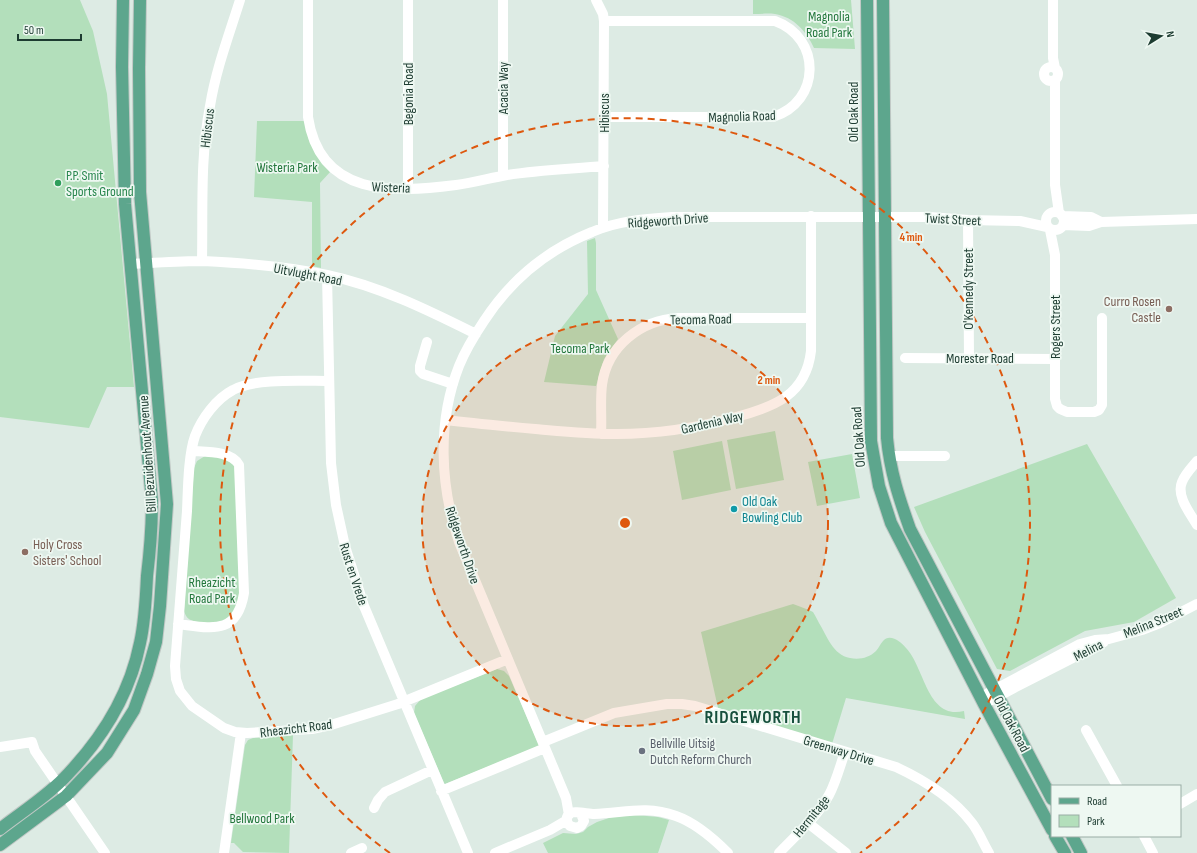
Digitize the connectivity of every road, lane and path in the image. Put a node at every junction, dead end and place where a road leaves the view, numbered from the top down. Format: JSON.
{"nodes":[{"id":1,"x":123,"y":0,"type":"edge"},
{"id":2,"x":140,"y":0,"type":"edge"},
{"id":3,"x":240,"y":0,"type":"edge"},
{"id":4,"x":308,"y":0,"type":"edge"},
{"id":5,"x":408,"y":0,"type":"edge"},
{"id":6,"x":504,"y":0,"type":"edge"},
{"id":7,"x":596,"y":0,"type":"edge"},
{"id":8,"x":868,"y":0,"type":"edge"},
{"id":9,"x":883,"y":0,"type":"edge"},
{"id":10,"x":1053,"y":0,"type":"edge"},
{"id":11,"x":604,"y":21,"type":"junction"},
{"id":12,"x":604,"y":117,"type":"junction"},
{"id":13,"x":604,"y":166,"type":"junction"},
{"id":14,"x":503,"y":175,"type":"junction"},
{"id":15,"x":408,"y":188,"type":"junction"},
{"id":16,"x":810,"y":216,"type":"junction"},
{"id":17,"x":869,"y":216,"type":"junction"},
{"id":18,"x":885,"y":217,"type":"junction"},
{"id":19,"x":1197,"y":219,"type":"edge"},
{"id":20,"x":968,"y":220,"type":"junction"},
{"id":21,"x":1055,"y":221,"type":"junction"},
{"id":22,"x":604,"y":228,"type":"junction"},
{"id":23,"x":202,"y":261,"type":"junction"},
{"id":24,"x":146,"y":263,"type":"junction"},
{"id":25,"x":130,"y":264,"type":"junction"},
{"id":26,"x":327,"y":275,"type":"junction"},
{"id":27,"x":811,"y":318,"type":"junction"},
{"id":28,"x":1102,"y":318,"type":"dead end"},
{"id":29,"x":476,"y":334,"type":"junction"},
{"id":30,"x":427,"y":342,"type":"dead end"},
{"id":31,"x":905,"y":358,"type":"dead end"},
{"id":32,"x":969,"y":358,"type":"junction"},
{"id":33,"x":1055,"y":359,"type":"junction"},
{"id":34,"x":328,"y":381,"type":"junction"},
{"id":35,"x":453,"y":384,"type":"junction"},
{"id":36,"x":446,"y":420,"type":"junction"},
{"id":37,"x":602,"y":434,"type":"junction"},
{"id":38,"x":192,"y":451,"type":"junction"},
{"id":39,"x":889,"y":456,"type":"junction"},
{"id":40,"x":945,"y":456,"type":"dead end"},
{"id":41,"x":1197,"y":461,"type":"edge"},
{"id":42,"x":1197,"y":525,"type":"edge"},
{"id":43,"x":1197,"y":604,"type":"edge"},
{"id":44,"x":178,"y":624,"type":"junction"},
{"id":45,"x":1109,"y":639,"type":"joint"},
{"id":46,"x":508,"y":659,"type":"junction"},
{"id":47,"x":997,"y":694,"type":"junction"},
{"id":48,"x":982,"y":701,"type":"junction"},
{"id":49,"x":404,"y":702,"type":"junction"},
{"id":50,"x":1086,"y":730,"type":"dead end"},
{"id":51,"x":241,"y":733,"type":"junction"},
{"id":52,"x":544,"y":745,"type":"junction"},
{"id":53,"x":0,"y":747,"type":"edge"},
{"id":54,"x":845,"y":752,"type":"junction"},
{"id":55,"x":432,"y":770,"type":"junction"},
{"id":56,"x":58,"y":784,"type":"junction"},
{"id":57,"x":1116,"y":785,"type":"edge"},
{"id":58,"x":441,"y":791,"type":"junction"},
{"id":59,"x":1197,"y":794,"type":"edge"},
{"id":60,"x":66,"y":796,"type":"junction"},
{"id":61,"x":1051,"y":797,"type":"edge"},
{"id":62,"x":1181,"y":803,"type":"edge"},
{"id":63,"x":374,"y":808,"type":"dead end"},
{"id":64,"x":575,"y":819,"type":"junction"},
{"id":65,"x":808,"y":823,"type":"junction"},
{"id":66,"x":1051,"y":828,"type":"edge"},
{"id":67,"x":0,"y":829,"type":"edge"},
{"id":68,"x":1056,"y":837,"type":"edge"},
{"id":69,"x":1073,"y":837,"type":"edge"},
{"id":70,"x":1145,"y":837,"type":"edge"},
{"id":71,"x":0,"y":845,"type":"edge"},
{"id":72,"x":362,"y":848,"type":"dead end"},
{"id":73,"x":105,"y":853,"type":"edge"},
{"id":74,"x":224,"y":853,"type":"edge"},
{"id":75,"x":351,"y":853,"type":"edge"},
{"id":76,"x":468,"y":853,"type":"edge"},
{"id":77,"x":495,"y":853,"type":"edge"},
{"id":78,"x":728,"y":853,"type":"edge"},
{"id":79,"x":779,"y":853,"type":"edge"},
{"id":80,"x":846,"y":853,"type":"edge"},
{"id":81,"x":989,"y":853,"type":"edge"},
{"id":82,"x":1064,"y":853,"type":"edge"},
{"id":83,"x":1081,"y":853,"type":"edge"},
{"id":84,"x":1154,"y":853,"type":"edge"}],
"edges":[{"from":1,"to":25,"type":"main road","name":"Bill Bezuidenhout Avenue"},
{"from":2,"to":24,"type":"main road","name":"Bill Bezuidenhout Avenue"},
{"from":3,"to":23,"type":"street","name":"Hibiscus"},
{"from":4,"to":15,"type":"street","name":"Wisteria"},
{"from":5,"to":15,"type":"street","name":"Begonia Road"},
{"from":6,"to":14,"type":"street","name":"Acacia Way"},
{"from":7,"to":11,"type":"street","name":"Hibiscus"},
{"from":8,"to":17,"type":"main road","name":"Old Oak Road"},
{"from":9,"to":18,"type":"main road","name":"Old Oak Road"},
{"from":10,"to":21,"type":"street","name":"Rogers Street"},
{"from":11,"to":12,"type":"street","name":"Hibiscus"},
{"from":11,"to":12,"type":"street","name":"Magnolia Road"},
{"from":12,"to":13,"type":"street","name":"Hibiscus"},
{"from":13,"to":14,"type":"street","name":"Wisteria"},
{"from":13,"to":22,"type":"street","name":"Hibiscus"},
{"from":14,"to":15,"type":"street","name":"Wisteria"},
{"from":16,"to":17,"type":"street","name":"Ridgeworth Drive"},
{"from":16,"to":22,"type":"street","name":"Ridgeworth Drive"},
{"from":16,"to":27,"type":"street","name":"Gardenia Way"},
{"from":17,"to":18,"type":"street","name":"Twist Street"},
{"from":17,"to":48,"type":"main road","name":"Old Oak Road"},
{"from":18,"to":20,"type":"street","name":"Twist Street"},
{"from":18,"to":39,"type":"main road","name":"Old Oak Road"},
{"from":19,"to":21,"type":"street","name":"Twist Street"},
{"from":20,"to":21,"type":"street","name":"Twist Street"},
{"from":20,"to":32,"type":"street","name":"O'Kennedy Street"},
{"from":21,"to":33,"type":"street","name":"Rogers Street"},
{"from":22,"to":29,"type":"street","name":"Ridgeworth Drive"},
{"from":23,"to":24,"type":"street","name":"Uitvlught Road"},
{"from":23,"to":26,"type":"street","name":"Uitvlught Road"},
{"from":24,"to":25,"type":"street","name":"Uitvlught Road"},
{"from":24,"to":60,"type":"main road","name":"Bill Bezuidenhout Avenue"},
{"from":25,"to":56,"type":"main road","name":"Bill Bezuidenhout Avenue"},
{"from":26,"to":29,"type":"street","name":"Uitvlught Road"},
{"from":26,"to":34,"type":"street","name":"Rust en Vrede"},
{"from":27,"to":37,"type":"street","name":"Gardenia Way"},
{"from":27,"to":37,"type":"street","name":"Tecoma Road"},
{"from":28,"to":33,"type":"street","name":"Rogers Street"},
{"from":29,"to":35,"type":"street","name":"Ridgeworth Drive"},
{"from":30,"to":35,"type":"street"},
{"from":31,"to":32,"type":"street","name":"Morester Road"},
{"from":32,"to":33,"type":"street","name":"Morester Road"},
{"from":34,"to":38,"type":"street","name":"Rheazicht Road"},
{"from":34,"to":49,"type":"street","name":"Rust en Vrede"},
{"from":35,"to":36,"type":"street","name":"Ridgeworth Drive"},
{"from":36,"to":37,"type":"street","name":"Gardenia Way"},
{"from":36,"to":46,"type":"street","name":"Ridgeworth Drive"},
{"from":38,"to":44,"type":"street","name":"Rheazicht Road"},
{"from":38,"to":44,"type":"street"},
{"from":39,"to":40,"type":"street"},
{"from":39,"to":47,"type":"main road","name":"Old Oak Road"},
{"from":41,"to":42,"type":"street"},
{"from":43,"to":45,"type":"street","name":"Melina Street"},
{"from":44,"to":51,"type":"street","name":"Rheazicht Road"},
{"from":45,"to":47,"type":"street","name":"Melina"},
{"from":46,"to":49,"type":"street","name":"Rheazicht Road"},
{"from":46,"to":52,"type":"street","name":"Ridgeworth Drive"},
{"from":47,"to":48,"type":"street","name":"Melina"},
{"from":47,"to":61,"type":"main road","name":"Old Oak Road"},
{"from":48,"to":66,"type":"main road","name":"Old Oak Road"},
{"from":49,"to":51,"type":"street","name":"Rheazicht Road"},
{"from":49,"to":55,"type":"street","name":"Rust en Vrede"},
{"from":50,"to":57,"type":"street"},
{"from":51,"to":74,"type":"street"},
{"from":52,"to":54,"type":"street","name":"Greenway Drive"},
{"from":52,"to":58,"type":"street","name":"Greenway Drive"},
{"from":52,"to":64,"type":"street","name":"Ridgeworth Drive"},
{"from":53,"to":56,"type":"street"},
{"from":54,"to":65,"type":"street","name":"Hermitage"},
{"from":54,"to":81,"type":"street","name":"Greenway Drive"},
{"from":55,"to":58,"type":"street","name":"Rust en Vrede"},
{"from":55,"to":63,"type":"street"},
{"from":56,"to":60,"type":"street"},
{"from":56,"to":67,"type":"main road","name":"Bill Bezuidenhout Avenue"},
{"from":58,"to":76,"type":"street","name":"Rust en Vrede"},
{"from":59,"to":62,"type":"street"},
{"from":60,"to":71,"type":"main road","name":"Bill Bezuidenhout Avenue"},
{"from":60,"to":73,"type":"street"},
{"from":64,"to":77,"type":"street"},
{"from":64,"to":78,"type":"street"},
{"from":65,"to":79,"type":"street","name":"Hermitage"},
{"from":65,"to":80,"type":"street"},
{"from":68,"to":82,"type":"main road"},
{"from":69,"to":83,"type":"main road"},
{"from":70,"to":84,"type":"street"},
{"from":72,"to":75,"type":"street"}]}
